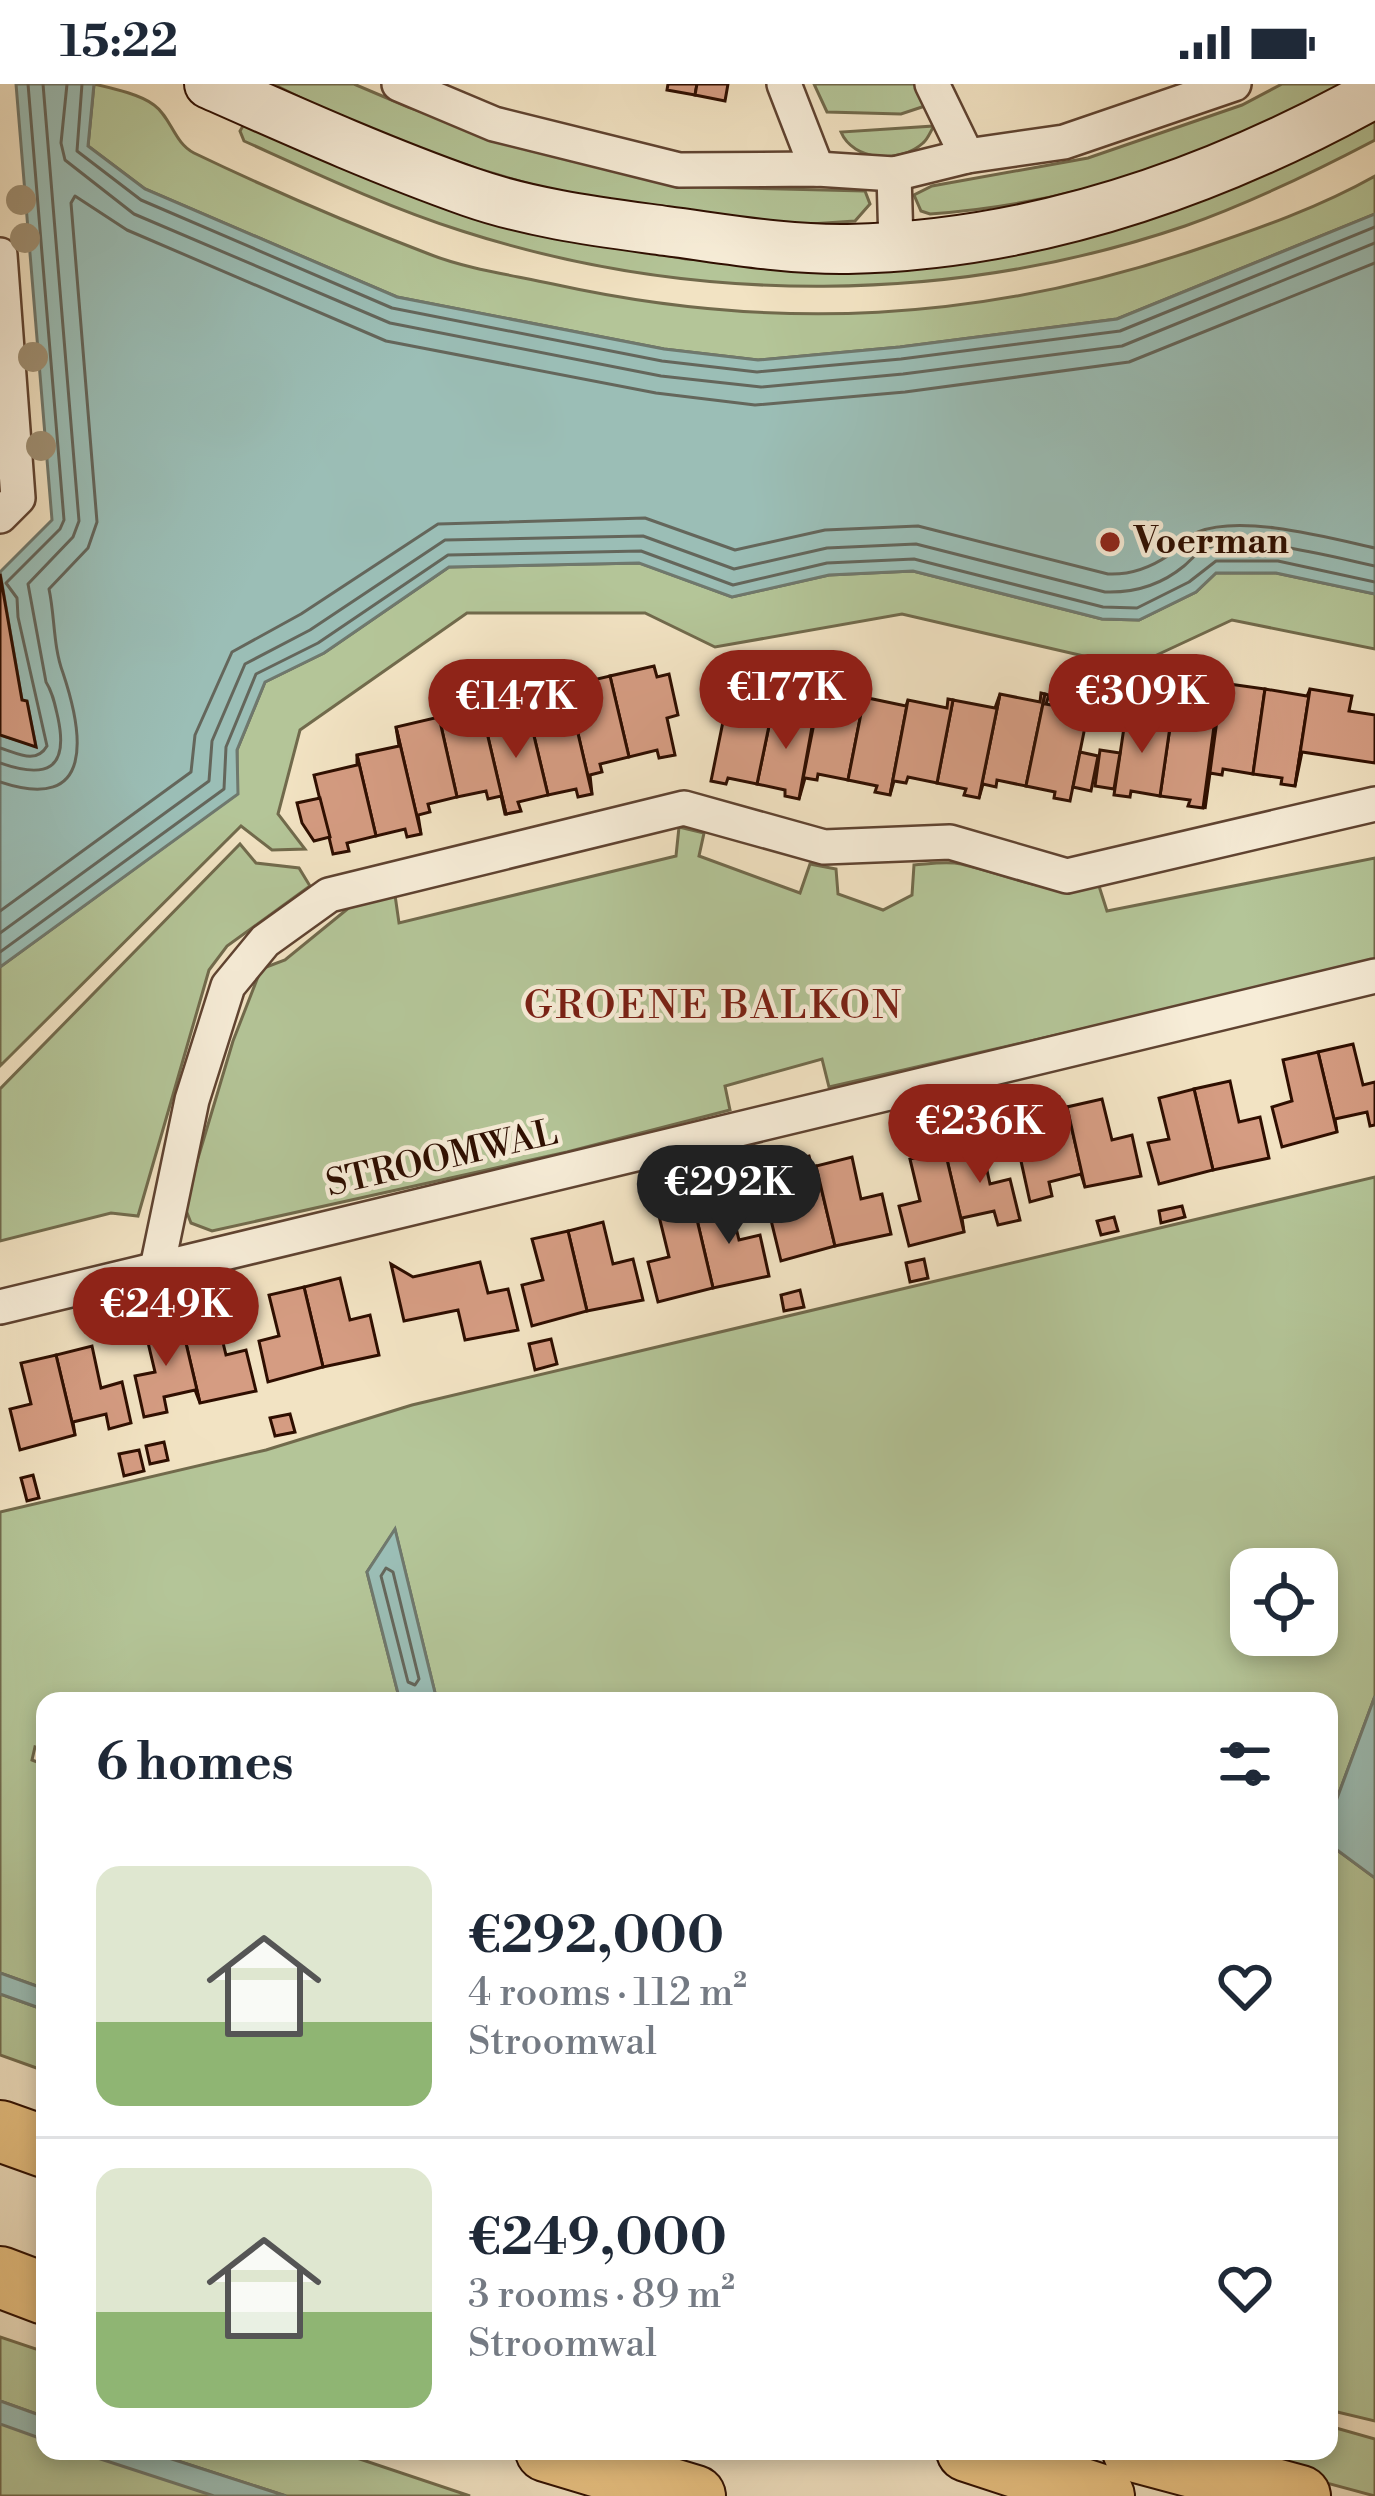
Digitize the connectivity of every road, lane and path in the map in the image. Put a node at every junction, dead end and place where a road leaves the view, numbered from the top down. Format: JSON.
{"nodes":[{"id":1,"x":209,"y":84,"type":"edge"},
{"id":2,"x":399,"y":84,"type":"edge"},
{"id":3,"x":784,"y":84,"type":"edge"},
{"id":4,"x":932,"y":84,"type":"edge"},
{"id":5,"x":1234,"y":84,"type":"edge"},
{"id":6,"x":1375,"y":93,"type":"edge"},
{"id":7,"x":967,"y":156,"type":"junction"},
{"id":8,"x":818,"y":169,"type":"junction"},
{"id":9,"x":894,"y":174,"type":"junction"},
{"id":10,"x":896,"y":244,"type":"junction"},
{"id":11,"x":0,"y":255,"type":"edge"},
{"id":12,"x":0,"y":516,"type":"edge"},
{"id":13,"x":1375,"y":804,"type":"edge"},
{"id":14,"x":1375,"y":976,"type":"edge"},
{"id":15,"x":157,"y":1268,"type":"junction"},
{"id":16,"x":0,"y":1307,"type":"edge"},
{"id":17,"x":0,"y":2131,"type":"edge"},
{"id":18,"x":36,"y":2144,"type":"edge"},
{"id":19,"x":0,"y":2277,"type":"edge"},
{"id":20,"x":36,"y":2291,"type":"edge"},
{"id":21,"x":576,"y":2460,"type":"edge"},
{"id":22,"x":994,"y":2460,"type":"edge"},
{"id":23,"x":1166,"y":2460,"type":"edge"},
{"id":24,"x":695,"y":2496,"type":"edge"},
{"id":25,"x":1104,"y":2496,"type":"edge"},
{"id":26,"x":1300,"y":2496,"type":"edge"}],
"edges":[{"from":1,"to":10,"type":"main road"},
{"from":2,"to":8,"type":"street"},
{"from":3,"to":8,"type":"street"},
{"from":4,"to":7,"type":"street"},
{"from":5,"to":7,"type":"street"},
{"from":6,"to":10,"type":"main road"},
{"from":7,"to":9,"type":"street"},
{"from":8,"to":9,"type":"street"},
{"from":9,"to":10,"type":"street"},
{"from":11,"to":12,"type":"street"},
{"from":13,"to":15,"type":"street"},
{"from":14,"to":15,"type":"street","name":"STROOMWAL"},
{"from":15,"to":16,"type":"street","name":"STROOMWAL"},
{"from":17,"to":18,"type":"highway"},
{"from":19,"to":20,"type":"highway"},
{"from":21,"to":24,"type":"highway"},
{"from":22,"to":25,"type":"highway"},
{"from":23,"to":26,"type":"highway"}]}
